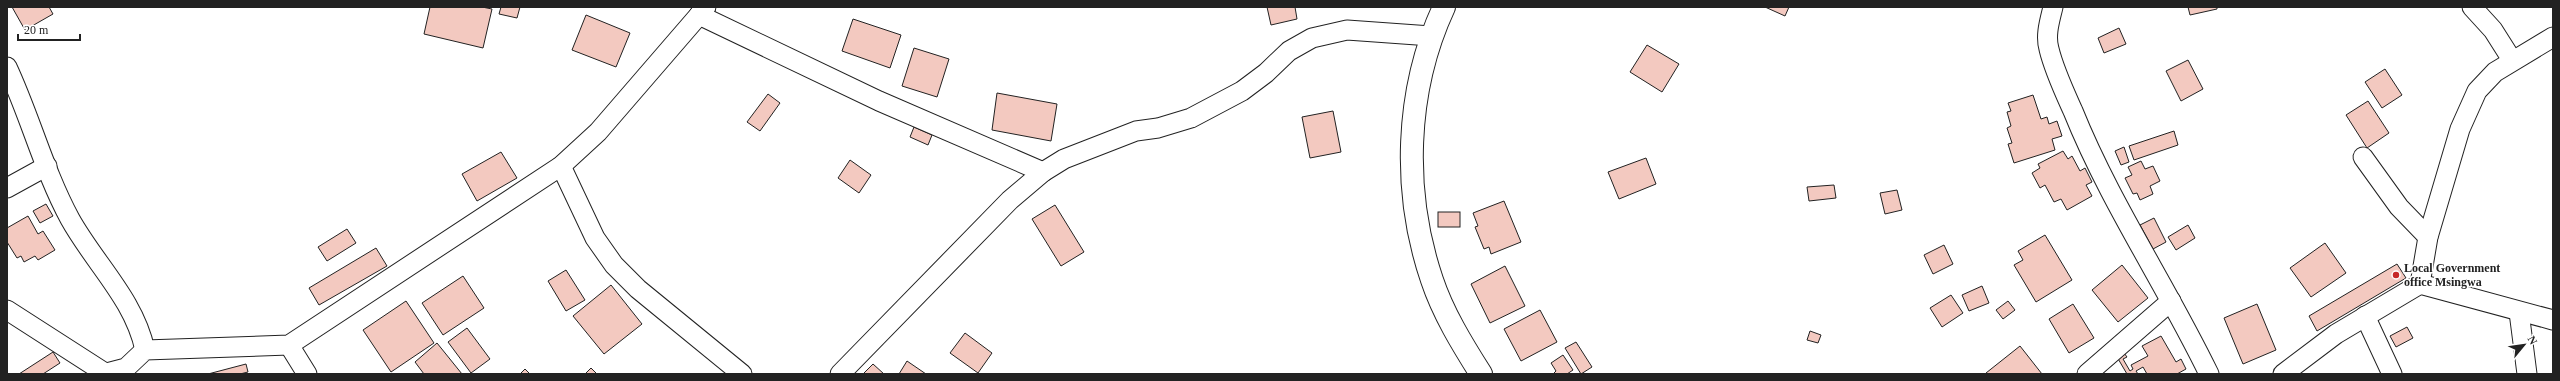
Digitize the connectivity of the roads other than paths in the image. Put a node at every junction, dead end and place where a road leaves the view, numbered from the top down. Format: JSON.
{"nodes":[{"id":1,"x":1444,"y":7,"type":"edge"},
{"id":2,"x":2053,"y":7,"type":"edge"},
{"id":3,"x":2472,"y":7,"type":"edge"},
{"id":4,"x":702,"y":11,"type":"edge"},
{"id":5,"x":1431,"y":36,"type":"junction"},
{"id":6,"x":2553,"y":37,"type":"edge"},
{"id":7,"x":2512,"y":60,"type":"junction"},
{"id":8,"x":7,"y":66,"type":"edge"},
{"id":9,"x":2363,"y":157,"type":"dead end"},
{"id":10,"x":47,"y":166,"type":"junction"},
{"id":11,"x":561,"y":166,"type":"junction"},
{"id":12,"x":1043,"y":172,"type":"junction"},
{"id":13,"x":7,"y":188,"type":"edge"},
{"id":14,"x":2428,"y":237,"type":"junction"},
{"id":15,"x":2420,"y":284,"type":"junction"},
{"id":16,"x":2171,"y":301,"type":"junction"},
{"id":17,"x":7,"y":310,"type":"edge"},
{"id":18,"x":2520,"y":312,"type":"junction"},
{"id":19,"x":2364,"y":316,"type":"junction"},
{"id":20,"x":2553,"y":320,"type":"edge"},
{"id":21,"x":290,"y":344,"type":"junction"},
{"id":22,"x":146,"y":350,"type":"junction"},
{"id":23,"x":104,"y":373,"type":"edge"},
{"id":24,"x":307,"y":374,"type":"edge"},
{"id":25,"x":742,"y":374,"type":"edge"},
{"id":26,"x":840,"y":374,"type":"edge"},
{"id":27,"x":1481,"y":374,"type":"edge"},
{"id":28,"x":2087,"y":374,"type":"edge"},
{"id":29,"x":2209,"y":374,"type":"edge"},
{"id":30,"x":2283,"y":374,"type":"edge"},
{"id":31,"x":2392,"y":374,"type":"edge"},
{"id":32,"x":2527,"y":374,"type":"edge"}],
"edges":[{"from":1,"to":5,"type":"street"},
{"from":2,"to":16,"type":"street"},
{"from":3,"to":7,"type":"street"},
{"from":4,"to":11,"type":"street"},
{"from":4,"to":12,"type":"street"},
{"from":5,"to":12,"type":"street"},
{"from":5,"to":27,"type":"street"},
{"from":6,"to":7,"type":"street"},
{"from":7,"to":14,"type":"street"},
{"from":8,"to":10,"type":"street"},
{"from":9,"to":14,"type":"street"},
{"from":10,"to":13,"type":"street"},
{"from":10,"to":22,"type":"street"},
{"from":11,"to":21,"type":"street"},
{"from":11,"to":25,"type":"street"},
{"from":12,"to":26,"type":"street"},
{"from":14,"to":15,"type":"street"},
{"from":15,"to":18,"type":"street"},
{"from":15,"to":19,"type":"street"},
{"from":16,"to":28,"type":"street"},
{"from":16,"to":29,"type":"street"},
{"from":17,"to":23,"type":"street"},
{"from":18,"to":20,"type":"street"},
{"from":18,"to":32,"type":"street"},
{"from":19,"to":30,"type":"street"},
{"from":19,"to":31,"type":"street"},
{"from":21,"to":22,"type":"street"},
{"from":21,"to":24,"type":"street"},
{"from":22,"to":23,"type":"street"}]}
